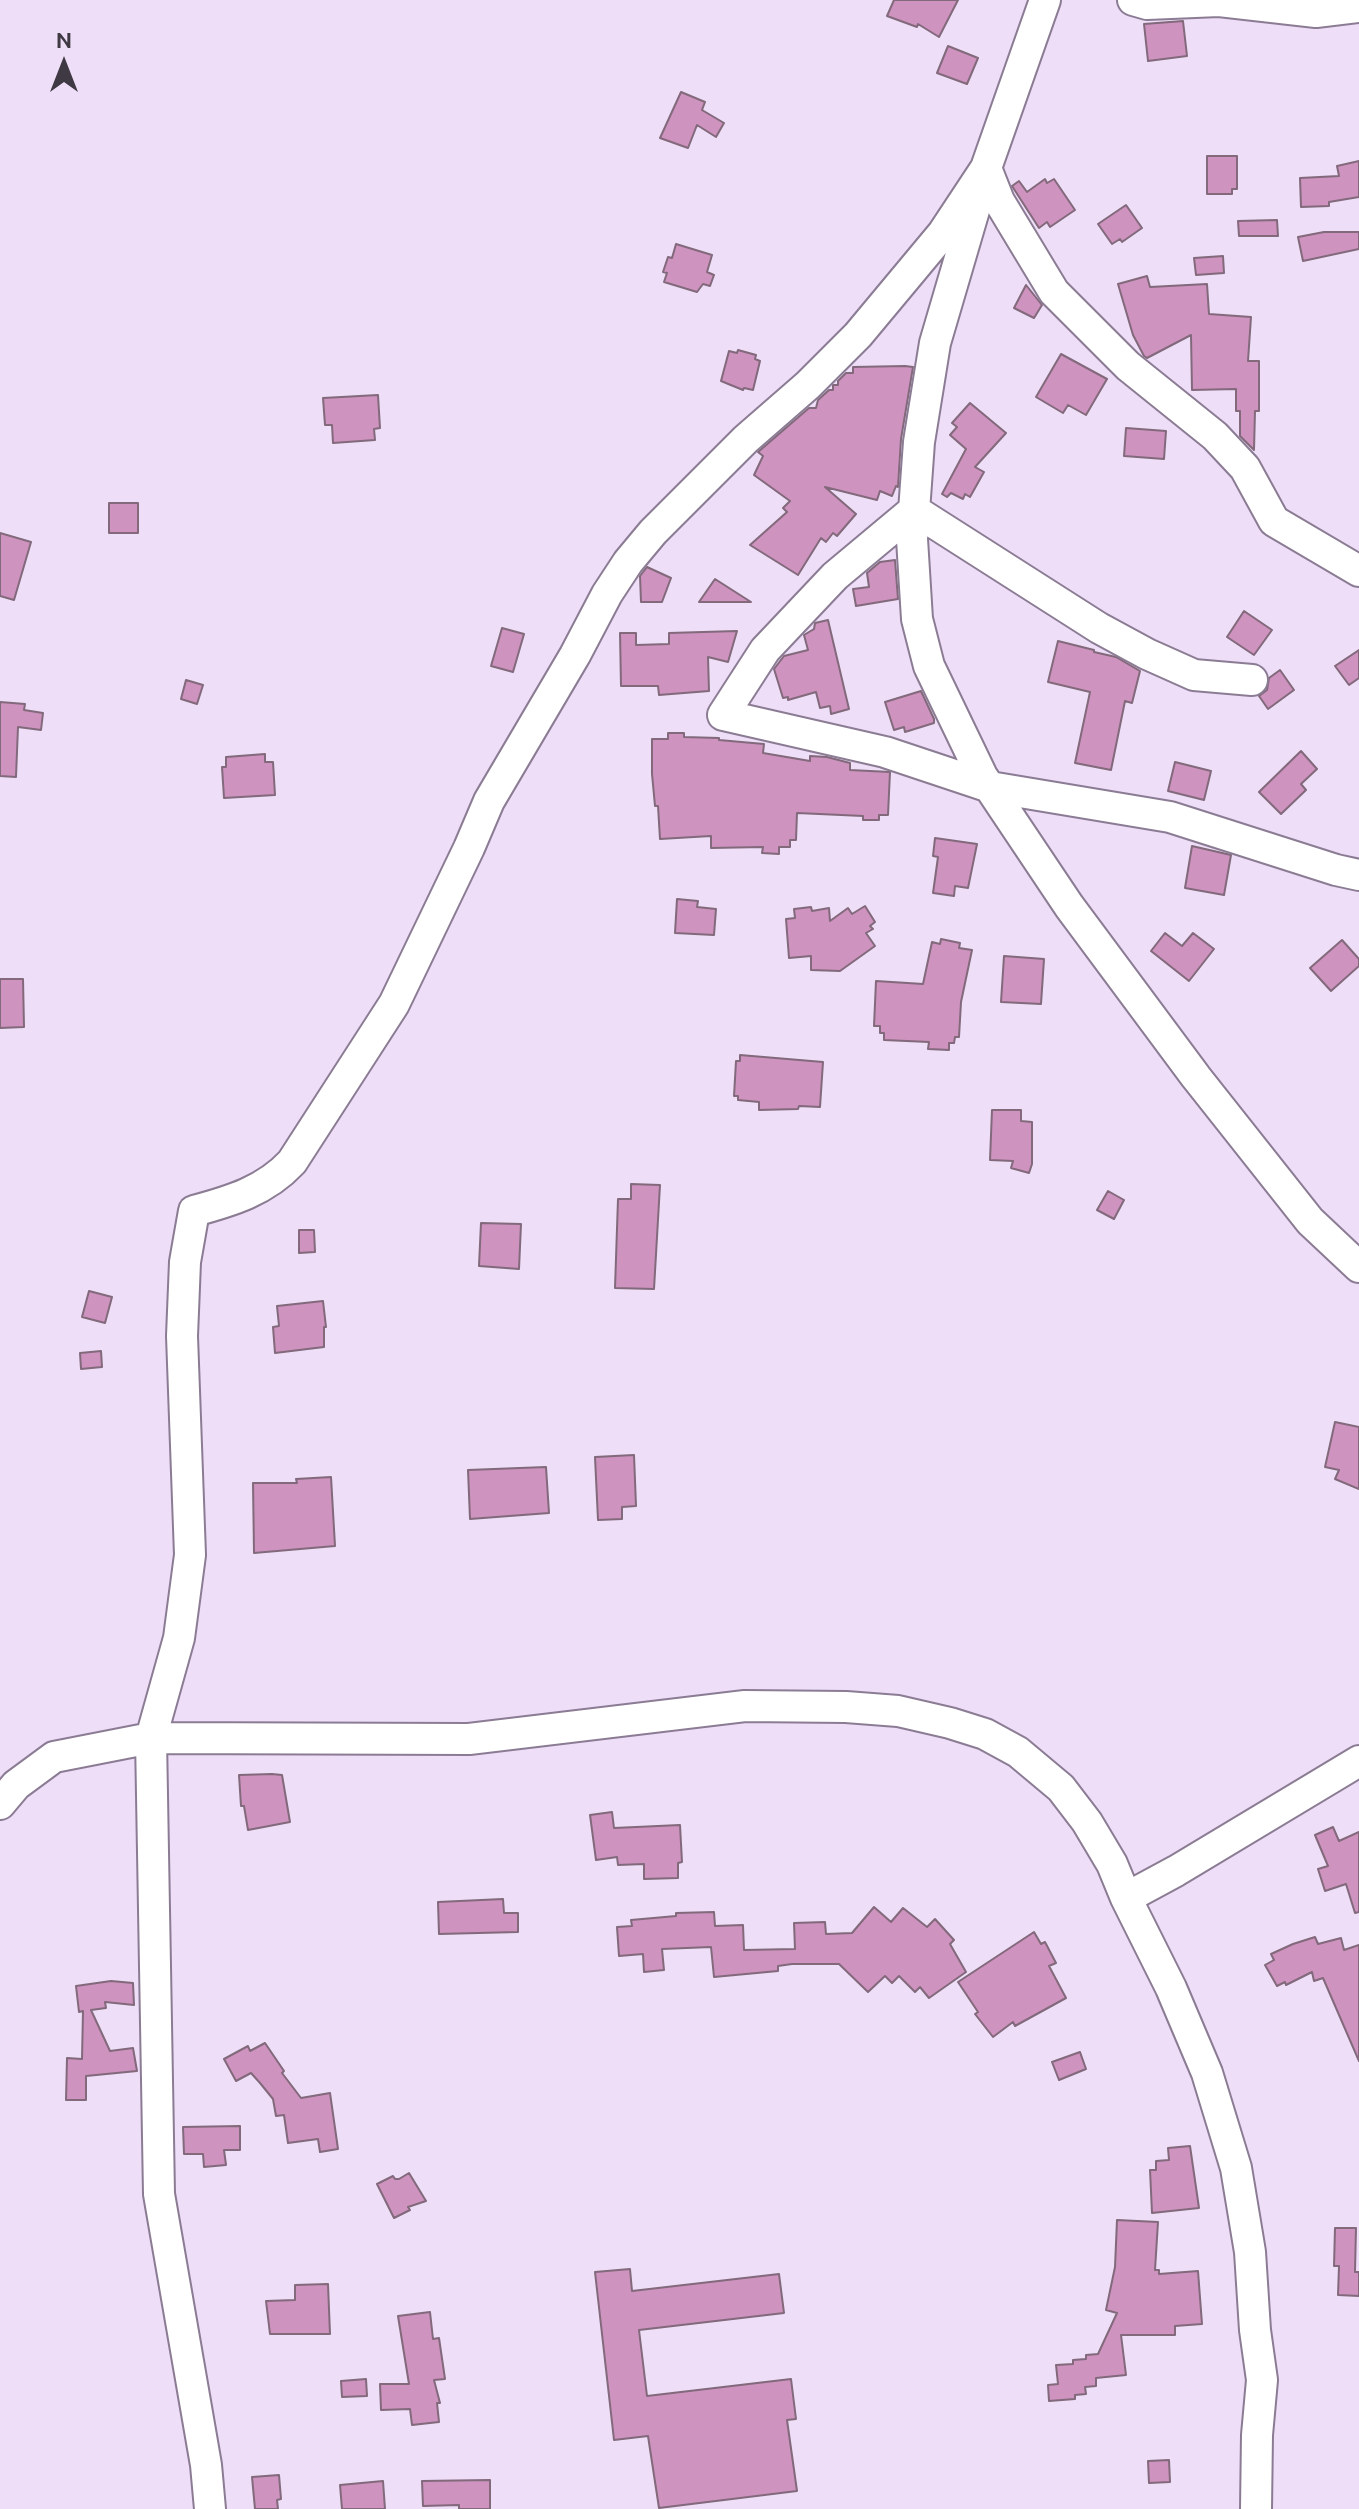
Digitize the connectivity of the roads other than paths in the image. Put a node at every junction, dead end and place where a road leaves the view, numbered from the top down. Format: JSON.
{"nodes":[{"id":1,"x":1045,"y":0,"type":"edge"},
{"id":2,"x":1133,"y":0,"type":"edge"},
{"id":3,"x":1359,"y":7,"type":"edge"},
{"id":4,"x":986,"y":168,"type":"junction"},
{"id":5,"x":914,"y":510,"type":"junction"},
{"id":6,"x":1359,"y":571,"type":"edge"},
{"id":7,"x":1252,"y":680,"type":"dead end"},
{"id":8,"x":990,"y":787,"type":"junction"},
{"id":9,"x":1359,"y":875,"type":"edge"},
{"id":10,"x":1359,"y":1267,"type":"edge"},
{"id":11,"x":151,"y":1738,"type":"junction"},
{"id":12,"x":1359,"y":1761,"type":"edge"},
{"id":13,"x":0,"y":1804,"type":"edge"},
{"id":14,"x":1126,"y":1898,"type":"junction"},
{"id":15,"x":210,"y":2509,"type":"edge"},
{"id":16,"x":1256,"y":2509,"type":"edge"}],
"edges":[{"from":1,"to":4,"type":"street"},
{"from":2,"to":3,"type":"street"},
{"from":4,"to":5,"type":"street"},
{"from":4,"to":6,"type":"street"},
{"from":4,"to":11,"type":"street"},
{"from":5,"to":7,"type":"street"},
{"from":5,"to":8,"type":"street"},
{"from":5,"to":8,"type":"street"},
{"from":8,"to":9,"type":"street"},
{"from":8,"to":10,"type":"street"},
{"from":11,"to":13,"type":"street"},
{"from":11,"to":14,"type":"street"},
{"from":11,"to":15,"type":"street"},
{"from":12,"to":14,"type":"street"},
{"from":14,"to":16,"type":"street"}]}
